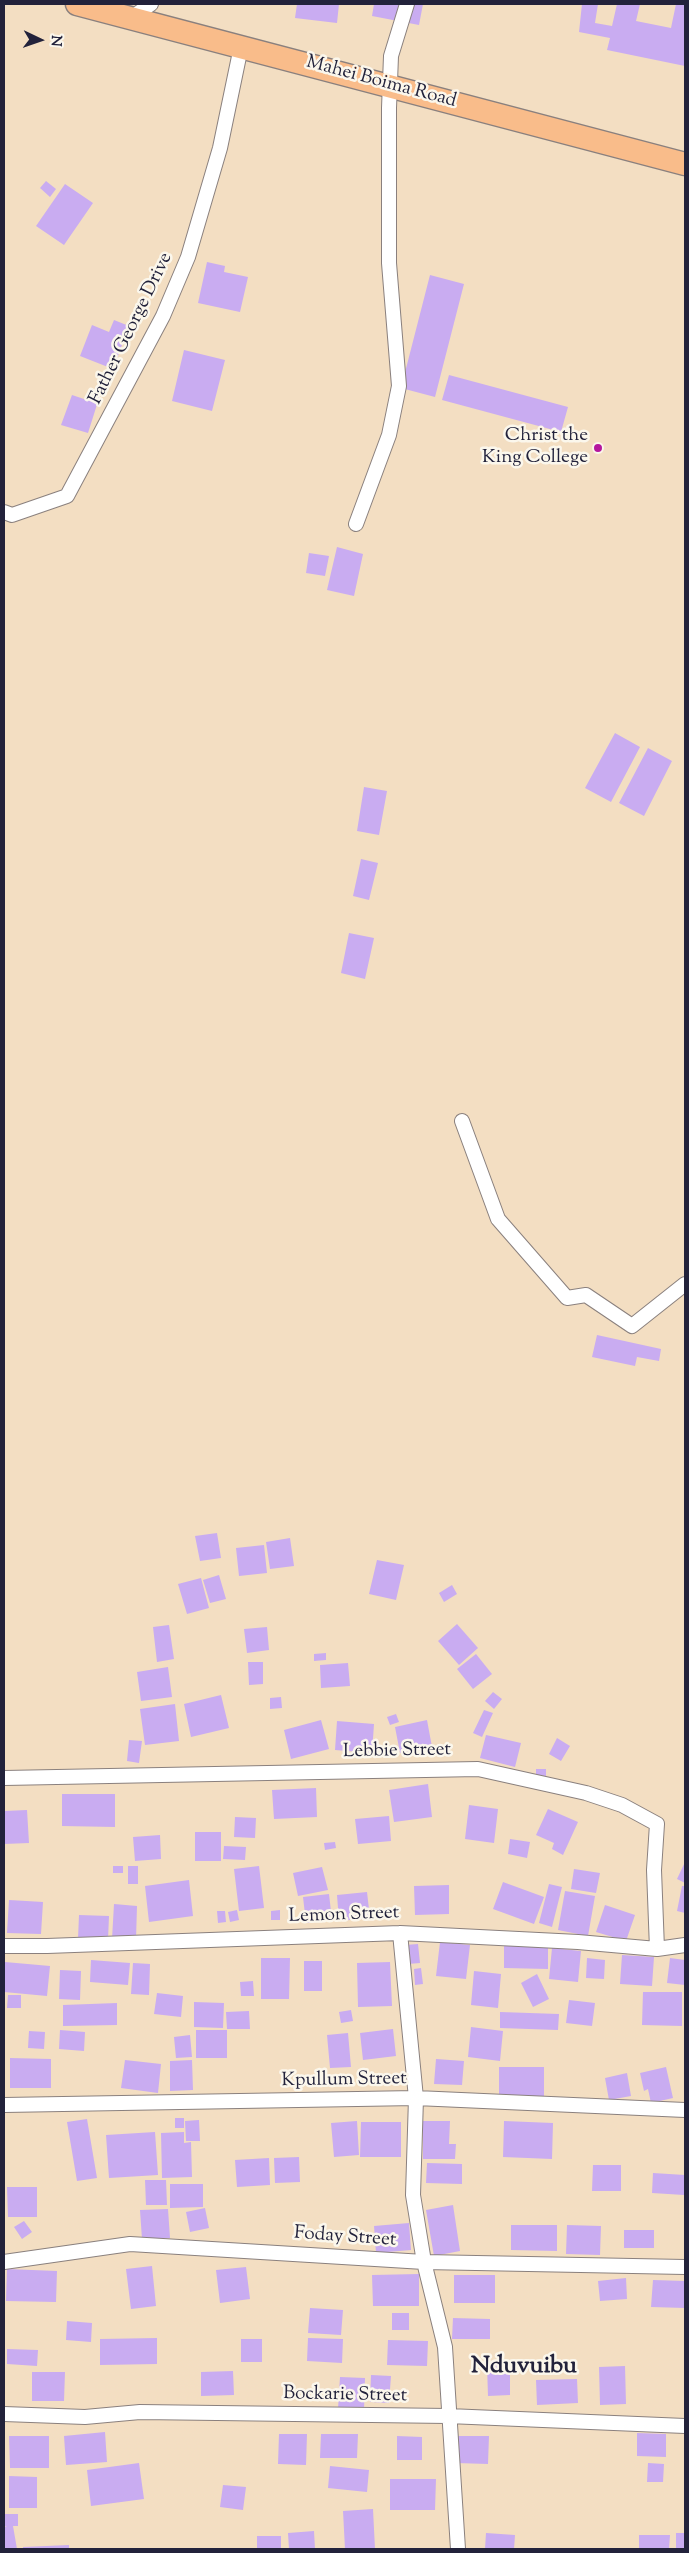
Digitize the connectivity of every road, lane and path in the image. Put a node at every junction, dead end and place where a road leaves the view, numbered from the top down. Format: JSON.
{"nodes":[{"id":1,"x":77,"y":4,"type":"edge"},
{"id":2,"x":151,"y":4,"type":"edge"},
{"id":3,"x":407,"y":4,"type":"edge"},
{"id":4,"x":131,"y":18,"type":"junction"},
{"id":5,"x":241,"y":46,"type":"junction"},
{"id":6,"x":390,"y":84,"type":"junction"},
{"id":7,"x":685,"y":164,"type":"edge"},
{"id":8,"x":4,"y":512,"type":"edge"},
{"id":9,"x":356,"y":524,"type":"dead end"},
{"id":10,"x":462,"y":1121,"type":"dead end"},
{"id":11,"x":685,"y":1284,"type":"edge"},
{"id":12,"x":4,"y":1778,"type":"edge"},
{"id":13,"x":400,"y":1932,"type":"junction"},
{"id":14,"x":685,"y":1945,"type":"edge"},
{"id":15,"x":4,"y":1946,"type":"edge"},
{"id":16,"x":657,"y":1949,"type":"junction"},
{"id":17,"x":416,"y":2098,"type":"junction"},
{"id":18,"x":4,"y":2105,"type":"edge"},
{"id":19,"x":685,"y":2110,"type":"edge"},
{"id":20,"x":4,"y":2262,"type":"edge"},
{"id":21,"x":424,"y":2262,"type":"junction"},
{"id":22,"x":685,"y":2268,"type":"edge"},
{"id":23,"x":4,"y":2414,"type":"edge"},
{"id":24,"x":448,"y":2416,"type":"junction"},
{"id":25,"x":685,"y":2426,"type":"edge"},
{"id":26,"x":458,"y":2549,"type":"edge"}],
"edges":[{"from":1,"to":4,"type":"main road","name":"Mahei Boima Road"},
{"from":2,"to":4,"type":"street"},
{"from":3,"to":6,"type":"street"},
{"from":4,"to":5,"type":"main road","name":"Mahei Boima Road"},
{"from":5,"to":6,"type":"main road","name":"Mahei Boima Road"},
{"from":5,"to":8,"type":"street","name":"Father George Drive"},
{"from":6,"to":7,"type":"main road","name":"Mahei Boima Road"},
{"from":6,"to":9,"type":"street"},
{"from":10,"to":11,"type":"street"},
{"from":12,"to":16,"type":"street","name":"Lebbie Street"},
{"from":13,"to":15,"type":"street","name":"Lemon Street"},
{"from":13,"to":16,"type":"street","name":"Lemon Street"},
{"from":13,"to":17,"type":"street"},
{"from":14,"to":16,"type":"street","name":"Lemon Street"},
{"from":17,"to":18,"type":"street","name":"Kpullum Street"},
{"from":17,"to":19,"type":"street","name":"Kpullum Street"},
{"from":17,"to":21,"type":"street"},
{"from":20,"to":21,"type":"street","name":"Foday Street"},
{"from":21,"to":22,"type":"street","name":"Foday Street"},
{"from":21,"to":24,"type":"street"},
{"from":23,"to":24,"type":"street","name":"Bockarie Street"},
{"from":24,"to":25,"type":"street","name":"Bockarie Street"},
{"from":24,"to":26,"type":"street"}]}
